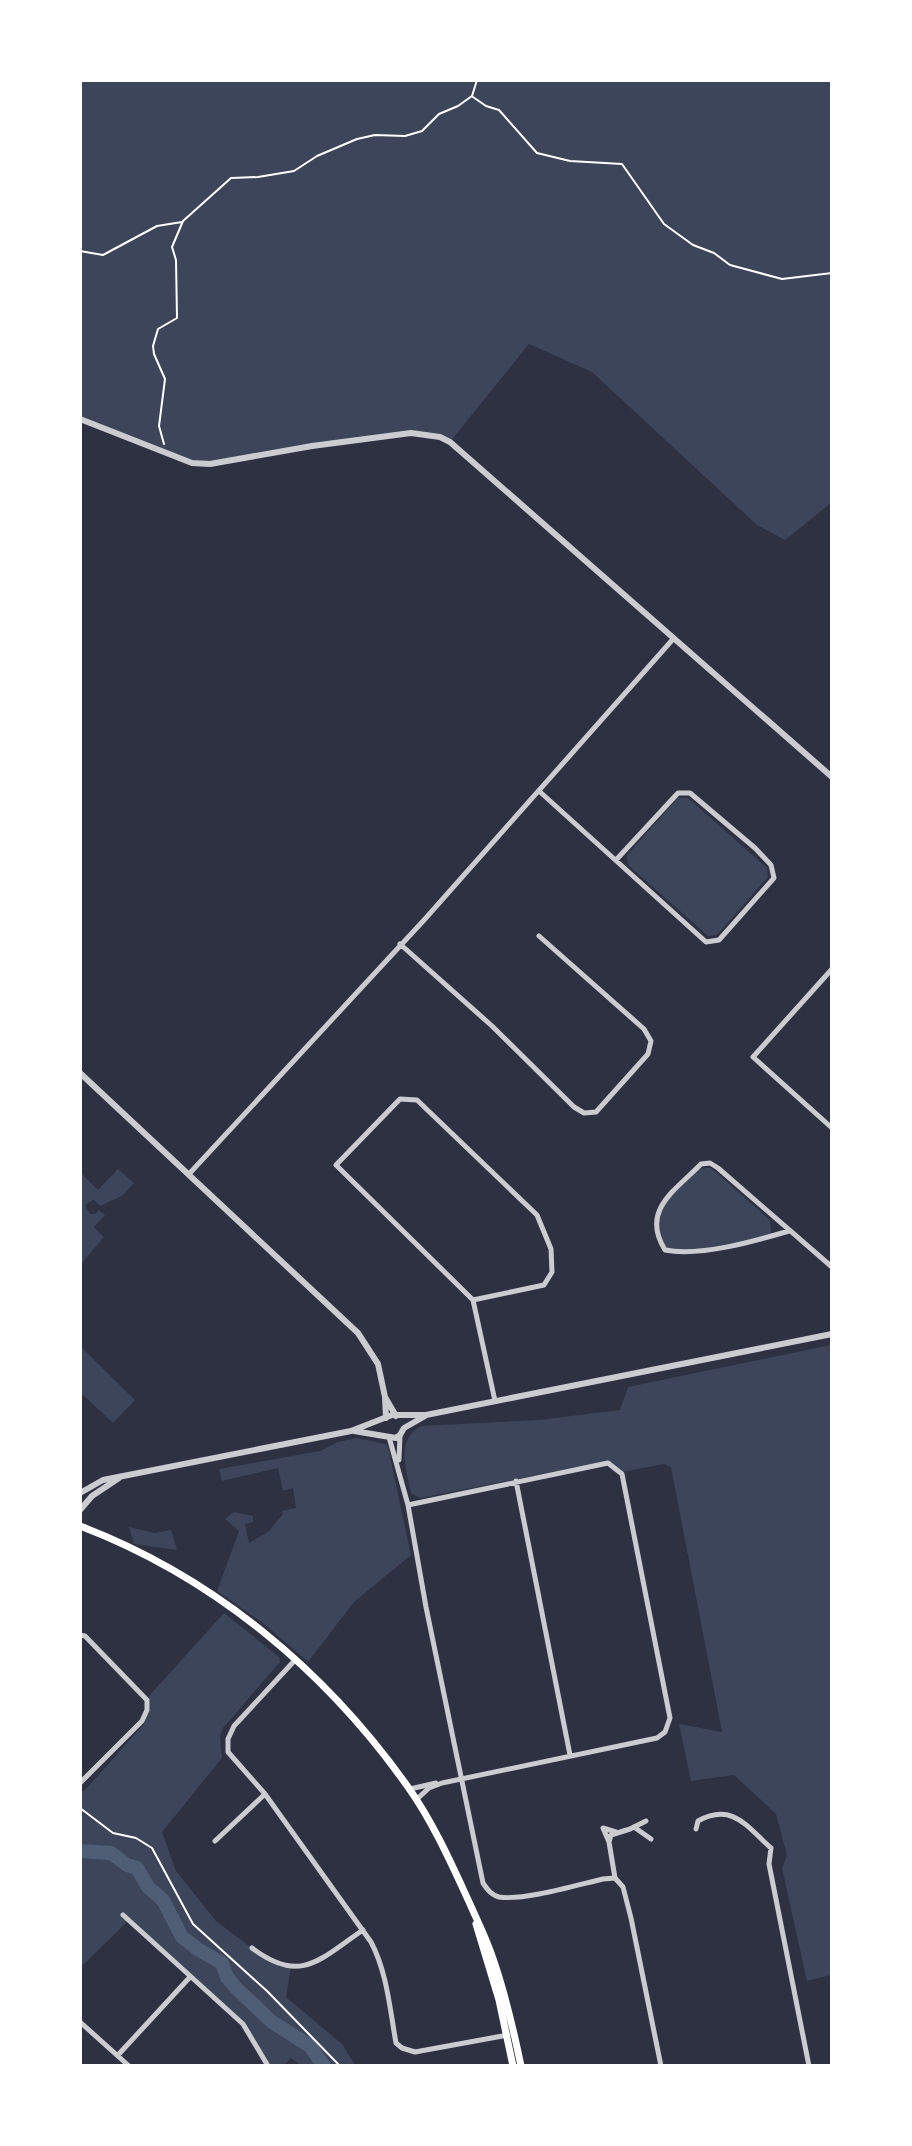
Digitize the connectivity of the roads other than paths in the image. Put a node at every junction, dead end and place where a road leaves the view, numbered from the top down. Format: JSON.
{"nodes":[{"id":1,"x":80,"y":419,"type":"edge"},
{"id":2,"x":674,"y":638,"type":"junction"},
{"id":3,"x":831,"y":777,"type":"edge"},
{"id":4,"x":539,"y":791,"type":"junction"},
{"id":5,"x":616,"y":860,"type":"junction"},
{"id":6,"x":540,"y":936,"type":"dead end"},
{"id":7,"x":400,"y":944,"type":"junction"},
{"id":8,"x":831,"y":970,"type":"edge"},
{"id":9,"x":80,"y":1073,"type":"edge"},
{"id":10,"x":831,"y":1126,"type":"edge"},
{"id":11,"x":189,"y":1174,"type":"junction"},
{"id":12,"x":789,"y":1231,"type":"junction"},
{"id":13,"x":831,"y":1267,"type":"edge"},
{"id":14,"x":473,"y":1300,"type":"junction"},
{"id":15,"x":831,"y":1334,"type":"edge"},
{"id":16,"x":385,"y":1398,"type":"junction"},
{"id":17,"x":495,"y":1401,"type":"junction"},
{"id":18,"x":426,"y":1415,"type":"junction"},
{"id":19,"x":397,"y":1416,"type":"junction"},
{"id":20,"x":385,"y":1418,"type":"junction"},
{"id":21,"x":404,"y":1428,"type":"junction"},
{"id":22,"x":351,"y":1431,"type":"junction"},
{"id":23,"x":400,"y":1435,"type":"junction"},
{"id":24,"x":388,"y":1437,"type":"junction"},
{"id":25,"x":399,"y":1467,"type":"junction"},
{"id":26,"x":120,"y":1477,"type":"junction"},
{"id":27,"x":516,"y":1481,"type":"junction"},
{"id":28,"x":80,"y":1493,"type":"edge"},
{"id":29,"x":408,"y":1505,"type":"junction"},
{"id":30,"x":80,"y":1510,"type":"edge"},
{"id":31,"x":80,"y":1526,"type":"edge"},
{"id":32,"x":80,"y":1635,"type":"edge"},
{"id":33,"x":296,"y":1659,"type":"junction"},
{"id":34,"x":570,"y":1755,"type":"junction"},
{"id":35,"x":462,"y":1778,"type":"junction"},
{"id":36,"x":80,"y":1783,"type":"edge"},
{"id":37,"x":442,"y":1783,"type":"junction"},
{"id":38,"x":410,"y":1788,"type":"junction"},
{"id":39,"x":265,"y":1794,"type":"junction"},
{"id":40,"x":416,"y":1800,"type":"junction"},
{"id":41,"x":646,"y":1821,"type":"dead end"},
{"id":42,"x":634,"y":1827,"type":"junction"},
{"id":43,"x":696,"y":1829,"type":"dead end"},
{"id":44,"x":617,"y":1832,"type":"junction"},
{"id":45,"x":651,"y":1839,"type":"dead end"},
{"id":46,"x":215,"y":1841,"type":"dead end"},
{"id":47,"x":609,"y":1842,"type":"junction"},
{"id":48,"x":615,"y":1878,"type":"junction"},
{"id":49,"x":123,"y":1915,"type":"dead end"},
{"id":50,"x":363,"y":1930,"type":"junction"},
{"id":51,"x":252,"y":1948,"type":"dead end"},
{"id":52,"x":190,"y":1976,"type":"junction"},
{"id":53,"x":80,"y":2022,"type":"edge"},
{"id":54,"x":511,"y":2035,"type":"junction"},
{"id":55,"x":118,"y":2055,"type":"junction"},
{"id":56,"x":129,"y":2066,"type":"edge"},
{"id":57,"x":268,"y":2066,"type":"edge"},
{"id":58,"x":513,"y":2066,"type":"edge"},
{"id":59,"x":521,"y":2066,"type":"edge"},
{"id":60,"x":661,"y":2066,"type":"edge"},
{"id":61,"x":809,"y":2066,"type":"edge"}],
"edges":[{"from":1,"to":2,"type":"street"},
{"from":2,"to":3,"type":"street"},
{"from":2,"to":4,"type":"street"},
{"from":4,"to":5,"type":"street"},
{"from":4,"to":7,"type":"street"},
{"from":5,"to":5,"type":"street"},
{"from":6,"to":7,"type":"street"},
{"from":7,"to":11,"type":"street"},
{"from":8,"to":10,"type":"street"},
{"from":9,"to":11,"type":"street"},
{"from":11,"to":16,"type":"street"},
{"from":12,"to":12,"type":"street"},
{"from":12,"to":13,"type":"street"},
{"from":14,"to":14,"type":"street"},
{"from":14,"to":17,"type":"street"},
{"from":15,"to":17,"type":"street"},
{"from":16,"to":19,"type":"street"},
{"from":16,"to":20,"type":"street"},
{"from":17,"to":18,"type":"street"},
{"from":18,"to":19,"type":"street"},
{"from":18,"to":21,"type":"street"},
{"from":19,"to":20,"type":"street"},
{"from":19,"to":21,"type":"street"},
{"from":20,"to":22,"type":"street"},
{"from":20,"to":24,"type":"street"},
{"from":21,"to":23,"type":"street"},
{"from":22,"to":24,"type":"street"},
{"from":22,"to":26,"type":"street"},
{"from":23,"to":24,"type":"street"},
{"from":23,"to":25,"type":"street"},
{"from":24,"to":25,"type":"street"},
{"from":25,"to":29,"type":"street"},
{"from":26,"to":28,"type":"street"},
{"from":26,"to":30,"type":"street"},
{"from":27,"to":29,"type":"street"},
{"from":27,"to":34,"type":"street"},
{"from":27,"to":34,"type":"street"},
{"from":29,"to":35,"type":"street"},
{"from":31,"to":33,"type":"main road"},
{"from":32,"to":36,"type":"street"},
{"from":33,"to":38,"type":"main road"},
{"from":33,"to":39,"type":"street"},
{"from":34,"to":35,"type":"street"},
{"from":35,"to":37,"type":"street"},
{"from":35,"to":48,"type":"street"},
{"from":37,"to":38,"type":"street"},
{"from":37,"to":40,"type":"street"},
{"from":38,"to":40,"type":"main road"},
{"from":39,"to":46,"type":"street"},
{"from":39,"to":50,"type":"street"},
{"from":40,"to":54,"type":"main road"},
{"from":41,"to":42,"type":"street"},
{"from":42,"to":44,"type":"street"},
{"from":42,"to":45,"type":"street"},
{"from":43,"to":61,"type":"street"},
{"from":44,"to":47,"type":"street"},
{"from":44,"to":47,"type":"street"},
{"from":47,"to":48,"type":"street"},
{"from":48,"to":60,"type":"street"},
{"from":49,"to":52,"type":"street"},
{"from":50,"to":51,"type":"street"},
{"from":50,"to":54,"type":"street"},
{"from":52,"to":55,"type":"street"},
{"from":52,"to":57,"type":"street"},
{"from":53,"to":55,"type":"street"},
{"from":54,"to":58,"type":"main road"},
{"from":54,"to":59,"type":"main road"},
{"from":55,"to":56,"type":"street"}]}
